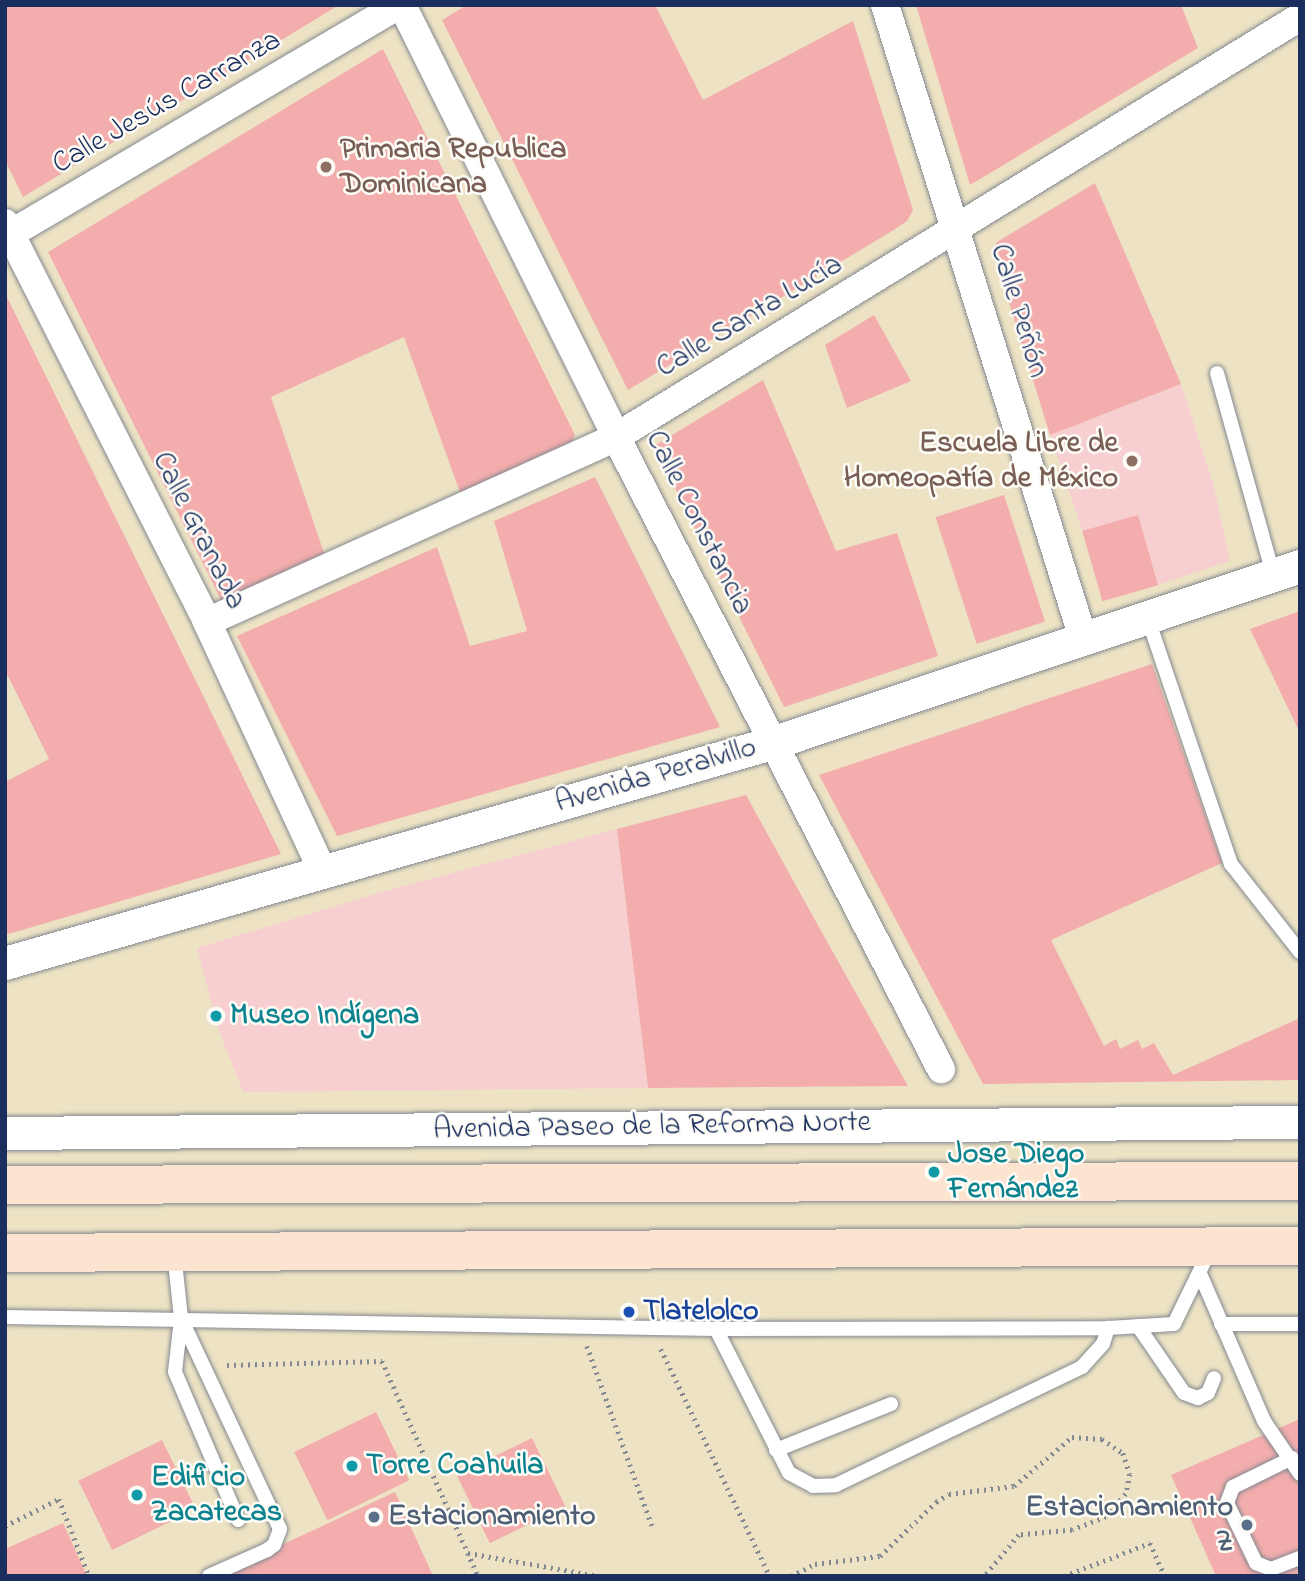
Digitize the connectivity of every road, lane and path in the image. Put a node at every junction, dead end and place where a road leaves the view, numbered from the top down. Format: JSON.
{"nodes":[{"id":1,"x":401,"y":5,"type":"edge"},
{"id":2,"x":885,"y":5,"type":"edge"},
{"id":3,"x":1300,"y":17,"type":"edge"},
{"id":4,"x":958,"y":229,"type":"junction"},
{"id":5,"x":7,"y":231,"type":"edge"},
{"id":6,"x":1217,"y":373,"type":"dead end"},
{"id":7,"x":616,"y":437,"type":"junction"},
{"id":8,"x":1286,"y":570,"type":"edge"},
{"id":9,"x":1147,"y":616,"type":"junction"},
{"id":10,"x":207,"y":622,"type":"junction"},
{"id":11,"x":1083,"y":638,"type":"junction"},
{"id":12,"x":775,"y":742,"type":"junction"},
{"id":13,"x":323,"y":872,"type":"junction"},
{"id":14,"x":1300,"y":952,"type":"edge"},
{"id":15,"x":5,"y":963,"type":"edge"},
{"id":16,"x":941,"y":1069,"type":"dead end"},
{"id":17,"x":1300,"y":1122,"type":"edge"},
{"id":18,"x":5,"y":1133,"type":"edge"},
{"id":19,"x":1300,"y":1181,"type":"edge"},
{"id":20,"x":5,"y":1185,"type":"edge"},
{"id":21,"x":1300,"y":1246,"type":"edge"},
{"id":22,"x":174,"y":1251,"type":"junction"},
{"id":23,"x":5,"y":1253,"type":"edge"},
{"id":24,"x":1206,"y":1261,"type":"junction"},
{"id":25,"x":5,"y":1317,"type":"edge"},
{"id":26,"x":181,"y":1318,"type":"junction"},
{"id":27,"x":1221,"y":1324,"type":"junction"},
{"id":28,"x":1300,"y":1324,"type":"edge"},
{"id":29,"x":579,"y":1326,"type":"junction"},
{"id":30,"x":1138,"y":1326,"type":"junction"},
{"id":31,"x":651,"y":1328,"type":"junction"},
{"id":32,"x":1108,"y":1328,"type":"junction"},
{"id":33,"x":716,"y":1329,"type":"junction"},
{"id":34,"x":206,"y":1366,"type":"junction"},
{"id":35,"x":1214,"y":1378,"type":"dead end"},
{"id":36,"x":891,"y":1404,"type":"dead end"},
{"id":37,"x":776,"y":1450,"type":"junction"},
{"id":38,"x":1292,"y":1458,"type":"junction"},
{"id":39,"x":1300,"y":1474,"type":"edge"},
{"id":40,"x":238,"y":1520,"type":"dead end"},
{"id":41,"x":5,"y":1526,"type":"edge"},
{"id":42,"x":653,"y":1528,"type":"dead end"},
{"id":43,"x":467,"y":1552,"type":"junction"},
{"id":44,"x":1300,"y":1558,"type":"edge"},
{"id":45,"x":89,"y":1576,"type":"edge"},
{"id":46,"x":209,"y":1576,"type":"edge"},
{"id":47,"x":478,"y":1576,"type":"edge"},
{"id":48,"x":599,"y":1576,"type":"edge"},
{"id":49,"x":770,"y":1576,"type":"edge"},
{"id":50,"x":791,"y":1576,"type":"edge"},
{"id":51,"x":985,"y":1576,"type":"edge"},
{"id":52,"x":1064,"y":1576,"type":"edge"},
{"id":53,"x":1165,"y":1576,"type":"edge"}],
"edges":[{"from":1,"to":5,"type":"street","name":"Calle Jesús Carranza"},
{"from":1,"to":7,"type":"street","name":"Calle Constancia"},
{"from":2,"to":4,"type":"street","name":"Calle Peñón"},
{"from":3,"to":4,"type":"street","name":"Calle Santa Lucía"},
{"from":4,"to":7,"type":"street","name":"Calle Santa Lucía"},
{"from":4,"to":11,"type":"street","name":"Calle Peñón"},
{"from":5,"to":10,"type":"street","name":"Calle Granada"},
{"from":6,"to":8,"type":"lane"},
{"from":7,"to":10,"type":"street","name":"Calle Santa Lucía"},
{"from":7,"to":12,"type":"street","name":"Calle Constancia"},
{"from":8,"to":9,"type":"street","name":"Avenida Peralvillo"},
{"from":9,"to":11,"type":"street","name":"Avenida Peralvillo"},
{"from":9,"to":14,"type":"lane"},
{"from":10,"to":13,"type":"street","name":"Calle Granada"},
{"from":11,"to":12,"type":"street","name":"Avenida Peralvillo"},
{"from":12,"to":13,"type":"street","name":"Avenida Peralvillo"},
{"from":12,"to":16,"type":"street","name":"Calle Constancia"},
{"from":13,"to":15,"type":"street","name":"Avenida Peralvillo"},
{"from":17,"to":18,"type":"street","name":"Avenida Paseo de la Reforma Norte"},
{"from":19,"to":20,"type":"main road","name":"Avenida Paseo de la Reforma Norte"},
{"from":21,"to":24,"type":"main road"},
{"from":22,"to":23,"type":"main road"},
{"from":22,"to":24,"type":"main road"},
{"from":22,"to":26,"type":"lane"},
{"from":24,"to":27,"type":"lane"},
{"from":24,"to":30,"type":"lane"},
{"from":25,"to":26,"type":"lane"},
{"from":26,"to":29,"type":"lane"},
{"from":26,"to":34,"type":"lane"},
{"from":26,"to":40,"type":"lane"},
{"from":27,"to":28,"type":"lane"},
{"from":27,"to":38,"type":"lane"},
{"from":29,"to":31,"type":"lane"},
{"from":29,"to":42,"type":"path"},
{"from":30,"to":32,"type":"lane"},
{"from":30,"to":35,"type":"lane"},
{"from":31,"to":33,"type":"lane"},
{"from":31,"to":49,"type":"path"},
{"from":32,"to":33,"type":"lane"},
{"from":32,"to":37,"type":"lane"},
{"from":33,"to":37,"type":"lane"},
{"from":34,"to":43,"type":"path"},
{"from":34,"to":46,"type":"lane"},
{"from":36,"to":37,"type":"lane"},
{"from":38,"to":39,"type":"lane"},
{"from":38,"to":44,"type":"lane"},
{"from":41,"to":45,"type":"path"},
{"from":43,"to":47,"type":"path"},
{"from":43,"to":48,"type":"path"},
{"from":50,"to":51,"type":"path"},
{"from":52,"to":53,"type":"path"}]}
